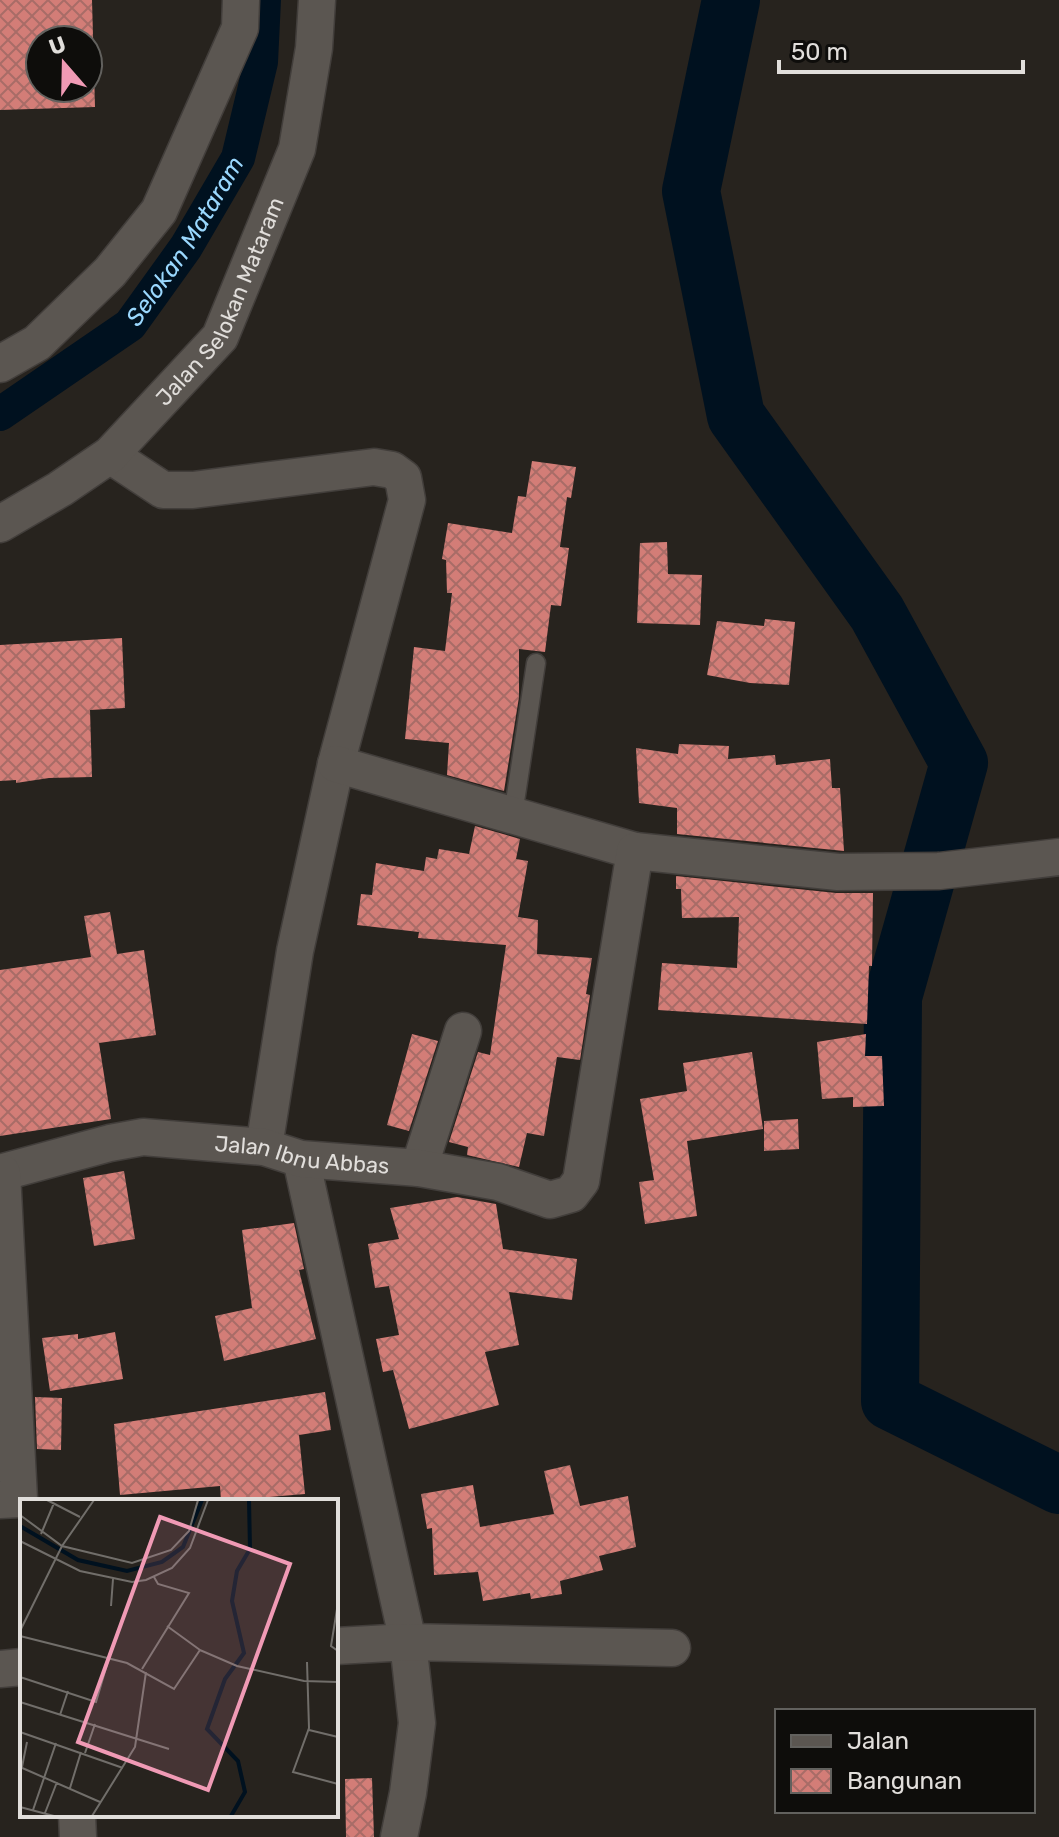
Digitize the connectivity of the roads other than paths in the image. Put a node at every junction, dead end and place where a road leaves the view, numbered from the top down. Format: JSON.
{"nodes":[{"id":1,"x":241,"y":0,"type":"edge"},
{"id":2,"x":317,"y":0,"type":"edge"},
{"id":3,"x":0,"y":364,"type":"edge"},
{"id":4,"x":110,"y":455,"type":"junction"},
{"id":5,"x":0,"y":524,"type":"edge"},
{"id":6,"x":536,"y":663,"type":"dead end"},
{"id":7,"x":336,"y":764,"type":"junction"},
{"id":8,"x":513,"y":815,"type":"junction"},
{"id":9,"x":635,"y":851,"type":"junction"},
{"id":10,"x":1059,"y":857,"type":"edge"},
{"id":11,"x":463,"y":1031,"type":"dead end"},
{"id":12,"x":264,"y":1147,"type":"junction"},
{"id":13,"x":301,"y":1159,"type":"junction"},
{"id":14,"x":419,"y":1168,"type":"junction"},
{"id":15,"x":1,"y":1173,"type":"edge"},
{"id":16,"x":0,"y":1500,"type":"edge"},
{"id":17,"x":408,"y":1642,"type":"junction"},
{"id":18,"x":338,"y":1646,"type":"edge"},
{"id":19,"x":672,"y":1648,"type":"dead end"},
{"id":20,"x":20,"y":1667,"type":"edge"},
{"id":21,"x":0,"y":1669,"type":"edge"},
{"id":22,"x":77,"y":1817,"type":"edge"},
{"id":23,"x":78,"y":1837,"type":"edge"},
{"id":24,"x":399,"y":1837,"type":"edge"}],
"edges":[{"from":1,"to":3,"type":"street"},
{"from":2,"to":4,"type":"street","name":"Jalan Selokan Mataram"},
{"from":4,"to":5,"type":"street","name":"Jalan Selokan Mataram"},
{"from":4,"to":7,"type":"street"},
{"from":6,"to":8,"type":"lane"},
{"from":7,"to":8,"type":"street"},
{"from":7,"to":12,"type":"street"},
{"from":8,"to":9,"type":"street"},
{"from":9,"to":10,"type":"street"},
{"from":9,"to":14,"type":"street","name":"Jalan Ibnu Abbas"},
{"from":11,"to":14,"type":"street"},
{"from":12,"to":13,"type":"street","name":"Jalan Ibnu Abbas"},
{"from":12,"to":15,"type":"street","name":"Jalan Ibnu Abbas"},
{"from":13,"to":14,"type":"street","name":"Jalan Ibnu Abbas"},
{"from":13,"to":17,"type":"street"},
{"from":15,"to":16,"type":"street"},
{"from":17,"to":18,"type":"street"},
{"from":17,"to":19,"type":"street"},
{"from":17,"to":24,"type":"street"},
{"from":20,"to":21,"type":"street"},
{"from":22,"to":23,"type":"street"}]}
